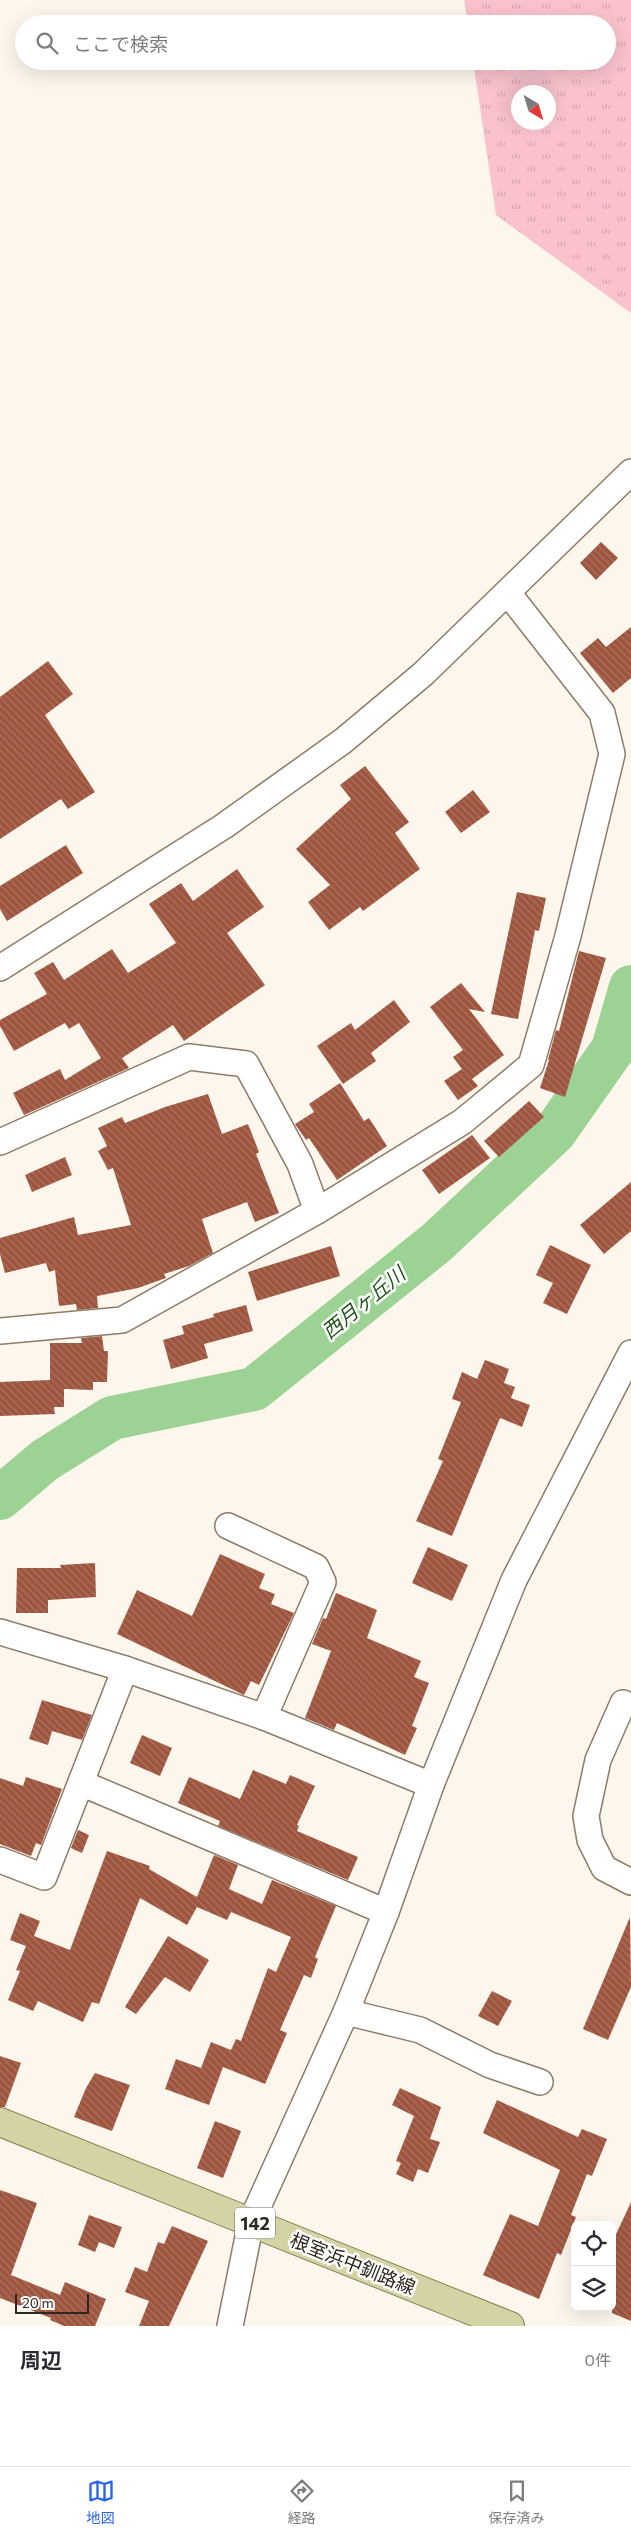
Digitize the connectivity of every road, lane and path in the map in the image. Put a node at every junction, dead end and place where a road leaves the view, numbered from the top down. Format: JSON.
{"nodes":[{"id":1,"x":631,"y":472,"type":"edge"},
{"id":2,"x":508,"y":593,"type":"junction"},
{"id":3,"x":0,"y":968,"type":"edge"},
{"id":4,"x":0,"y":1142,"type":"edge"},
{"id":5,"x":317,"y":1211,"type":"junction"},
{"id":6,"x":0,"y":1331,"type":"edge"},
{"id":7,"x":631,"y":1353,"type":"edge"},
{"id":8,"x":228,"y":1526,"type":"dead end"},
{"id":9,"x":0,"y":1632,"type":"edge"},
{"id":10,"x":125,"y":1669,"type":"junction"},
{"id":11,"x":623,"y":1703,"type":"dead end"},
{"id":12,"x":264,"y":1717,"type":"junction"},
{"id":13,"x":81,"y":1783,"type":"junction"},
{"id":14,"x":431,"y":1785,"type":"junction"},
{"id":15,"x":0,"y":1860,"type":"edge"},
{"id":16,"x":631,"y":1882,"type":"edge"},
{"id":17,"x":386,"y":1912,"type":"junction"},
{"id":18,"x":346,"y":2012,"type":"junction"},
{"id":19,"x":540,"y":2082,"type":"dead end"},
{"id":20,"x":0,"y":2122,"type":"edge"},
{"id":21,"x":251,"y":2222,"type":"junction"},
{"id":22,"x":230,"y":2326,"type":"edge"},
{"id":23,"x":510,"y":2326,"type":"edge"}],
"edges":[{"from":1,"to":2,"type":"street"},
{"from":2,"to":3,"type":"street"},
{"from":2,"to":5,"type":"street"},
{"from":4,"to":5,"type":"street"},
{"from":5,"to":6,"type":"street"},
{"from":7,"to":14,"type":"street"},
{"from":8,"to":12,"type":"street"},
{"from":9,"to":10,"type":"street"},
{"from":10,"to":12,"type":"street"},
{"from":10,"to":13,"type":"street"},
{"from":11,"to":16,"type":"street"},
{"from":12,"to":14,"type":"street"},
{"from":13,"to":15,"type":"street"},
{"from":13,"to":17,"type":"street"},
{"from":14,"to":17,"type":"street"},
{"from":17,"to":18,"type":"street"},
{"from":18,"to":19,"type":"street"},
{"from":18,"to":21,"type":"street"},
{"from":20,"to":21,"type":"main road","name":"根室浜中釧路線","number":"142"},
{"from":21,"to":22,"type":"street"},
{"from":21,"to":23,"type":"main road","name":"根室浜中釧路線","number":"142"}]}
